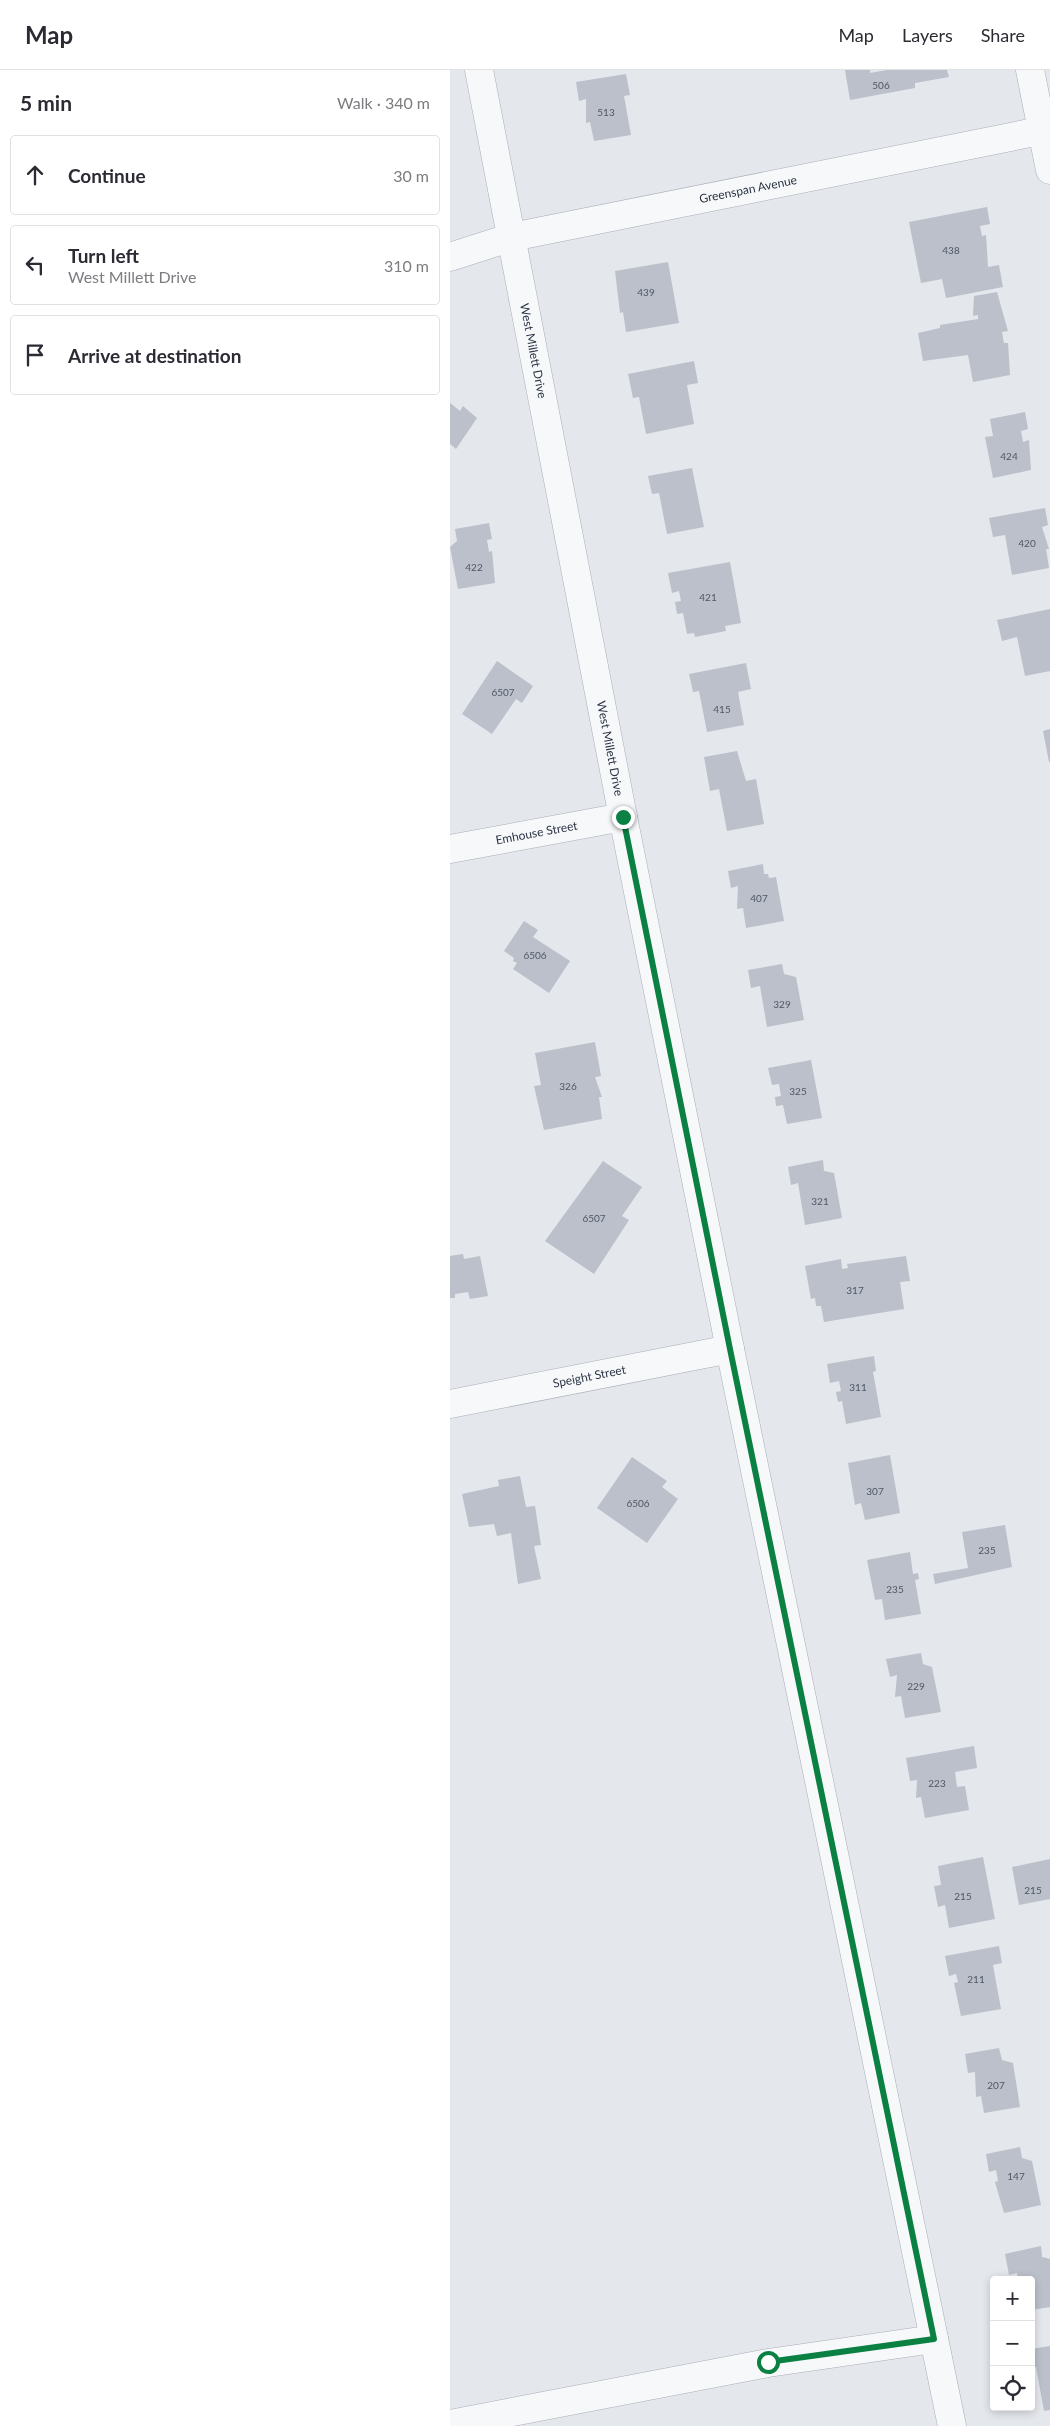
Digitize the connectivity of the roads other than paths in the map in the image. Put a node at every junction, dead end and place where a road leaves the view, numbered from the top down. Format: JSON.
{"nodes":[{"id":1,"x":479,"y":70,"type":"edge"},
{"id":2,"x":1030,"y":70,"type":"edge"},
{"id":3,"x":1046,"y":130,"type":"edge"},
{"id":4,"x":1050,"y":170,"type":"edge"},
{"id":5,"x":512,"y":236,"type":"junction"},
{"id":6,"x":450,"y":257,"type":"edge"},
{"id":7,"x":623,"y":817,"type":"junction"},
{"id":8,"x":450,"y":849,"type":"edge"},
{"id":9,"x":730,"y":1349,"type":"junction"},
{"id":10,"x":450,"y":1404,"type":"edge"},
{"id":11,"x":934,"y":2339,"type":"junction"},
{"id":12,"x":450,"y":2424,"type":"edge"},
{"id":13,"x":952,"y":2426,"type":"edge"}],
"edges":[{"from":1,"to":5,"type":"street","name":"West Millett Drive"},
{"from":2,"to":3,"type":"street"},
{"from":3,"to":4,"type":"street"},
{"from":3,"to":5,"type":"street","name":"Greenspan Avenue"},
{"from":5,"to":6,"type":"street","name":"Greenspan Avenue"},
{"from":5,"to":7,"type":"street","name":"West Millett Drive"},
{"from":7,"to":8,"type":"street","name":"Emhouse Street"},
{"from":7,"to":9,"type":"street","name":"West Millett Drive"},
{"from":9,"to":10,"type":"street","name":"Speight Street"},
{"from":9,"to":11,"type":"street","name":"West Millett Drive"},
{"from":11,"to":12,"type":"street"},
{"from":11,"to":13,"type":"street","name":"West Millett Drive"}]}
